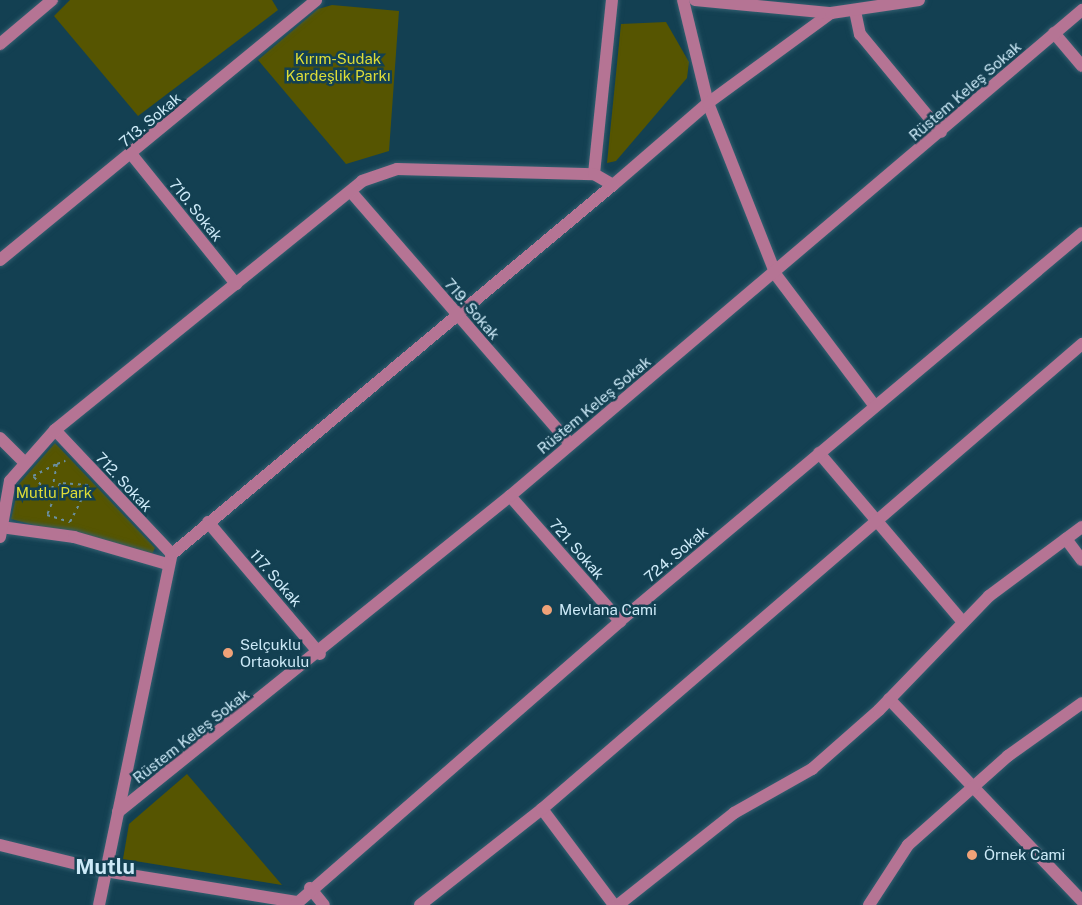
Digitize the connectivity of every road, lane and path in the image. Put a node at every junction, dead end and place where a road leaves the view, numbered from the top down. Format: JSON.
{"nodes":[{"id":1,"x":52,"y":0,"type":"edge"},
{"id":2,"x":316,"y":0,"type":"edge"},
{"id":3,"x":612,"y":0,"type":"edge"},
{"id":4,"x":683,"y":0,"type":"edge"},
{"id":5,"x":695,"y":0,"type":"edge"},
{"id":6,"x":919,"y":0,"type":"edge"},
{"id":7,"x":1082,"y":10,"type":"edge"},
{"id":8,"x":855,"y":11,"type":"junction"},
{"id":9,"x":831,"y":13,"type":"junction"},
{"id":10,"x":1054,"y":33,"type":"junction"},
{"id":11,"x":0,"y":44,"type":"edge"},
{"id":12,"x":1082,"y":66,"type":"edge"},
{"id":13,"x":708,"y":103,"type":"junction"},
{"id":14,"x":940,"y":132,"type":"junction"},
{"id":15,"x":132,"y":155,"type":"junction"},
{"id":16,"x":594,"y":174,"type":"junction"},
{"id":17,"x":613,"y":185,"type":"junction"},
{"id":18,"x":352,"y":193,"type":"junction"},
{"id":19,"x":1082,"y":233,"type":"edge"},
{"id":20,"x":0,"y":260,"type":"edge"},
{"id":21,"x":776,"y":275,"type":"junction"},
{"id":22,"x":236,"y":284,"type":"junction"},
{"id":23,"x":459,"y":317,"type":"junction"},
{"id":24,"x":1082,"y":344,"type":"edge"},
{"id":25,"x":874,"y":405,"type":"junction"},
{"id":26,"x":55,"y":430,"type":"junction"},
{"id":27,"x":0,"y":438,"type":"edge"},
{"id":28,"x":570,"y":444,"type":"junction"},
{"id":29,"x":819,"y":453,"type":"junction"},
{"id":30,"x":79,"y":455,"type":"junction"},
{"id":31,"x":23,"y":461,"type":"junction"},
{"id":32,"x":57,"y":464,"type":"junction"},
{"id":33,"x":94,"y":482,"type":"junction"},
{"id":34,"x":510,"y":496,"type":"junction"},
{"id":35,"x":876,"y":521,"type":"junction"},
{"id":36,"x":208,"y":522,"type":"junction"},
{"id":37,"x":1082,"y":527,"type":"edge"},
{"id":38,"x":1,"y":532,"type":"edge"},
{"id":39,"x":1066,"y":539,"type":"junction"},
{"id":40,"x":170,"y":559,"type":"junction"},
{"id":41,"x":1082,"y":560,"type":"edge"},
{"id":42,"x":620,"y":621,"type":"junction"},
{"id":43,"x":963,"y":622,"type":"junction"},
{"id":44,"x":320,"y":654,"type":"junction"},
{"id":45,"x":889,"y":699,"type":"junction"},
{"id":46,"x":1082,"y":703,"type":"edge"},
{"id":47,"x":972,"y":788,"type":"junction"},
{"id":48,"x":542,"y":809,"type":"junction"},
{"id":49,"x":118,"y":812,"type":"junction"},
{"id":50,"x":0,"y":845,"type":"edge"},
{"id":51,"x":105,"y":871,"type":"junction"},
{"id":52,"x":309,"y":888,"type":"junction"},
{"id":53,"x":1082,"y":901,"type":"edge"},
{"id":54,"x":296,"y":904,"type":"edge"},
{"id":55,"x":99,"y":905,"type":"edge"},
{"id":56,"x":324,"y":905,"type":"edge"},
{"id":57,"x":420,"y":905,"type":"edge"},
{"id":58,"x":616,"y":905,"type":"edge"},
{"id":59,"x":870,"y":905,"type":"edge"}],
"edges":[{"from":1,"to":11,"type":"street"},
{"from":2,"to":15,"type":"street","name":"713. Sokak"},
{"from":3,"to":16,"type":"street"},
{"from":4,"to":13,"type":"street"},
{"from":5,"to":9,"type":"street"},
{"from":6,"to":8,"type":"street"},
{"from":7,"to":10,"type":"street","name":"Rüstem Keleş Sokak"},
{"from":8,"to":9,"type":"street"},
{"from":8,"to":14,"type":"street"},
{"from":9,"to":13,"type":"street"},
{"from":10,"to":12,"type":"street"},
{"from":10,"to":14,"type":"street","name":"Rüstem Keleş Sokak"},
{"from":13,"to":17,"type":"street"},
{"from":13,"to":21,"type":"street"},
{"from":14,"to":21,"type":"street","name":"Rüstem Keleş Sokak"},
{"from":15,"to":20,"type":"street","name":"713. Sokak"},
{"from":15,"to":22,"type":"street","name":"710. Sokak"},
{"from":16,"to":17,"type":"street"},
{"from":16,"to":18,"type":"street"},
{"from":17,"to":23,"type":"street"},
{"from":18,"to":22,"type":"street"},
{"from":18,"to":23,"type":"street","name":"719. Sokak"},
{"from":19,"to":25,"type":"street","name":"724. Sokak"},
{"from":21,"to":25,"type":"street"},
{"from":21,"to":28,"type":"street","name":"Rüstem Keleş Sokak"},
{"from":22,"to":26,"type":"street"},
{"from":23,"to":28,"type":"street","name":"719. Sokak"},
{"from":23,"to":36,"type":"street"},
{"from":24,"to":35,"type":"street"},
{"from":25,"to":29,"type":"street","name":"724. Sokak"},
{"from":26,"to":30,"type":"street","name":"712. Sokak"},
{"from":26,"to":31,"type":"street"},
{"from":27,"to":31,"type":"street"},
{"from":28,"to":34,"type":"street","name":"Rüstem Keleş Sokak"},
{"from":29,"to":35,"type":"street"},
{"from":29,"to":42,"type":"street","name":"724. Sokak"},
{"from":30,"to":32,"type":"path"},
{"from":30,"to":33,"type":"street","name":"712. Sokak"},
{"from":31,"to":38,"type":"street"},
{"from":32,"to":32,"type":"path"},
{"from":33,"to":33,"type":"path"},
{"from":33,"to":40,"type":"street","name":"712. Sokak"},
{"from":34,"to":42,"type":"street","name":"721. Sokak"},
{"from":34,"to":44,"type":"street","name":"Rüstem Keleş Sokak"},
{"from":35,"to":43,"type":"street"},
{"from":35,"to":48,"type":"street"},
{"from":36,"to":40,"type":"street"},
{"from":36,"to":44,"type":"street","name":"117. Sokak"},
{"from":37,"to":39,"type":"street"},
{"from":38,"to":40,"type":"street"},
{"from":39,"to":41,"type":"street"},
{"from":39,"to":43,"type":"street"},
{"from":40,"to":49,"type":"street"},
{"from":42,"to":52,"type":"street","name":"724. Sokak"},
{"from":43,"to":45,"type":"street"},
{"from":44,"to":49,"type":"street","name":"Rüstem Keleş Sokak"},
{"from":45,"to":47,"type":"street"},
{"from":45,"to":58,"type":"street"},
{"from":46,"to":47,"type":"street"},
{"from":47,"to":53,"type":"street"},
{"from":47,"to":59,"type":"street"},
{"from":48,"to":57,"type":"street"},
{"from":48,"to":58,"type":"street"},
{"from":49,"to":51,"type":"street"},
{"from":50,"to":51,"type":"street"},
{"from":51,"to":54,"type":"street"},
{"from":51,"to":55,"type":"street"},
{"from":52,"to":54,"type":"street","name":"724. Sokak"},
{"from":52,"to":56,"type":"street"}]}
